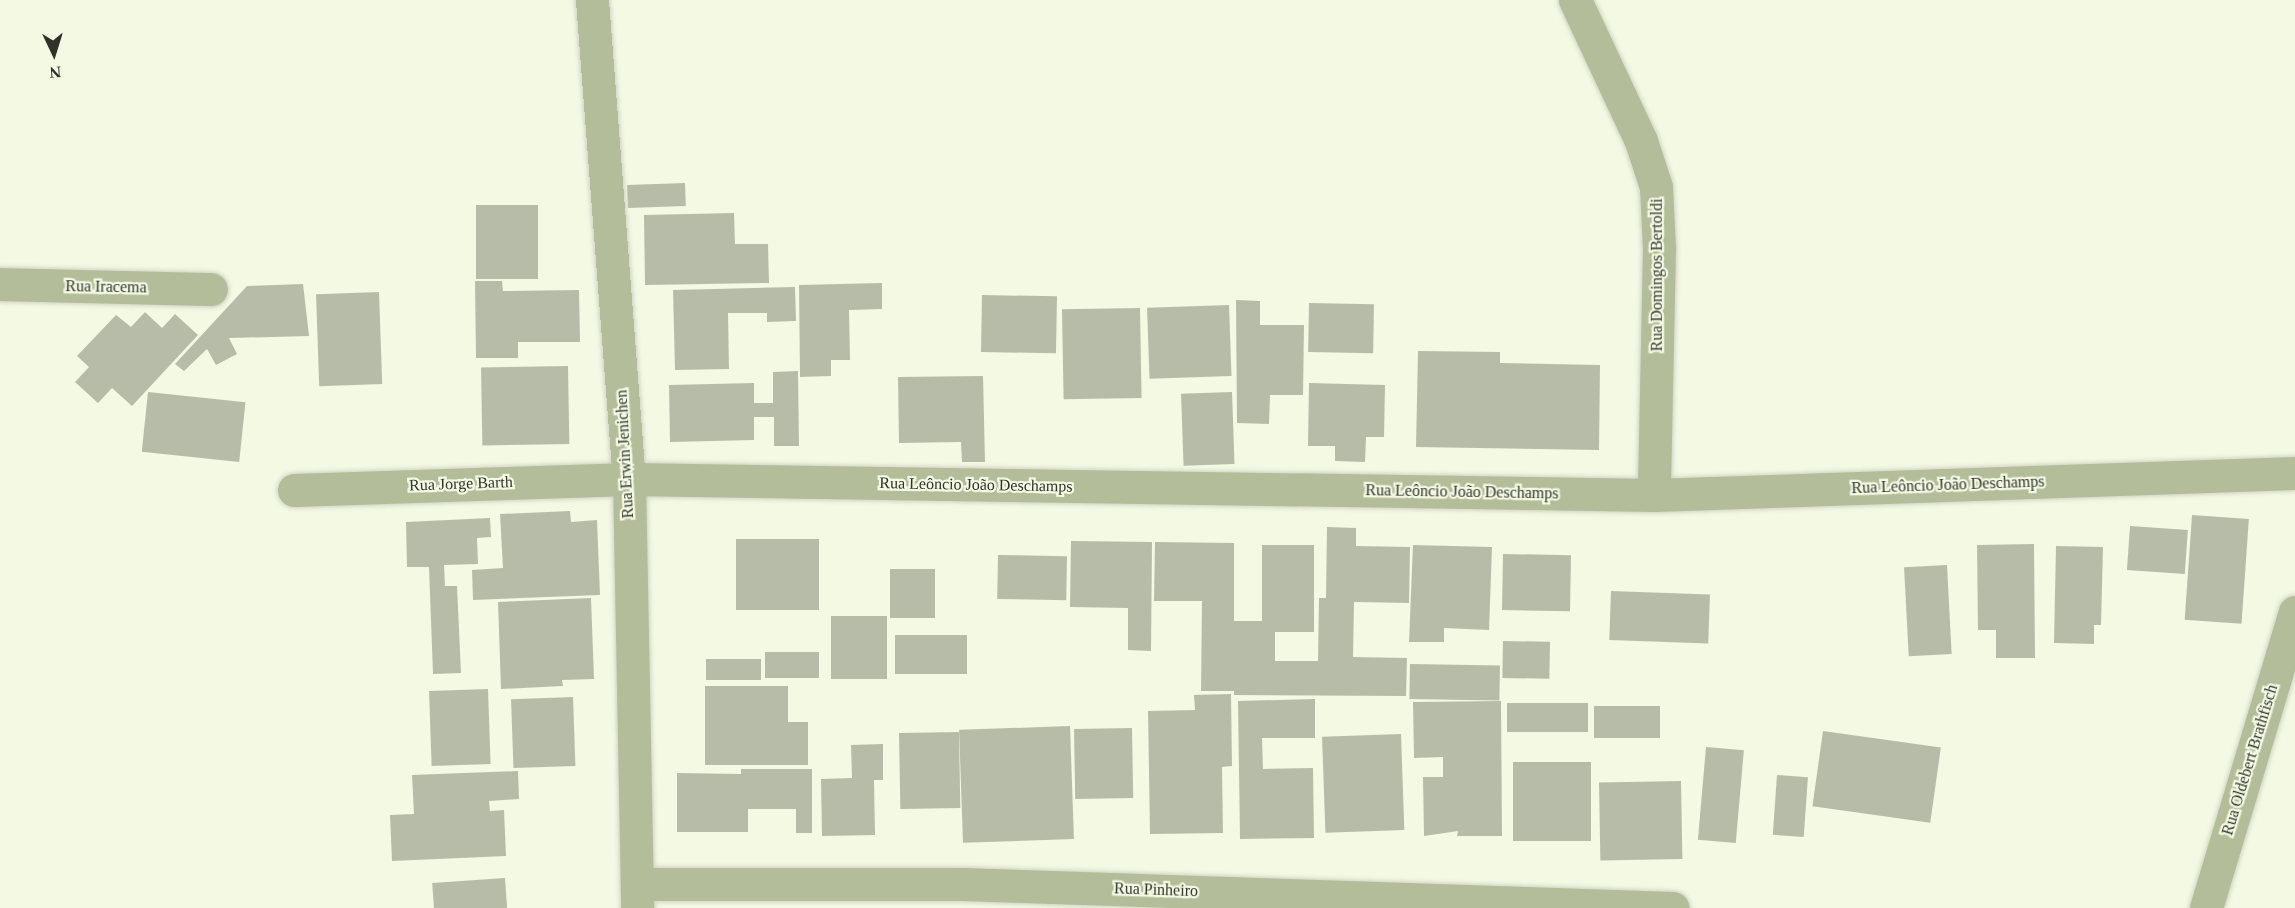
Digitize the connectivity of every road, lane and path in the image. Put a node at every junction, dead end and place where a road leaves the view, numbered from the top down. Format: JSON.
{"nodes":[{"id":1,"x":592,"y":0,"type":"edge"},
{"id":2,"x":1575,"y":0,"type":"edge"},
{"id":3,"x":0,"y":284,"type":"edge"},
{"id":4,"x":211,"y":290,"type":"dead end"},
{"id":5,"x":2295,"y":473,"type":"edge"},
{"id":6,"x":629,"y":480,"type":"junction"},
{"id":7,"x":294,"y":490,"type":"dead end"},
{"id":8,"x":1654,"y":495,"type":"junction"},
{"id":9,"x":2295,"y":612,"type":"edge"},
{"id":10,"x":638,"y":896,"type":"edge"},
{"id":11,"x":1674,"y":908,"type":"edge"},
{"id":12,"x":2206,"y":908,"type":"edge"}],
"edges":[{"from":1,"to":6,"type":"street","name":"Rua Erwin Jenichen"},
{"from":2,"to":8,"type":"street","name":"Rua Domingos Bertoldi"},
{"from":3,"to":4,"type":"street","name":"Rua Iracema"},
{"from":5,"to":8,"type":"street","name":"Rua Leôncio João Deschamps"},
{"from":6,"to":7,"type":"street","name":"Rua Jorge Barth"},
{"from":6,"to":8,"type":"street","name":"Rua Leôncio João Deschamps"},
{"from":6,"to":10,"type":"street","name":"Rua Erwin Jenichen"},
{"from":9,"to":12,"type":"street","name":"Rua Oldebert Brathfisch"},
{"from":10,"to":11,"type":"street","name":"Rua Pinheiro"}]}
